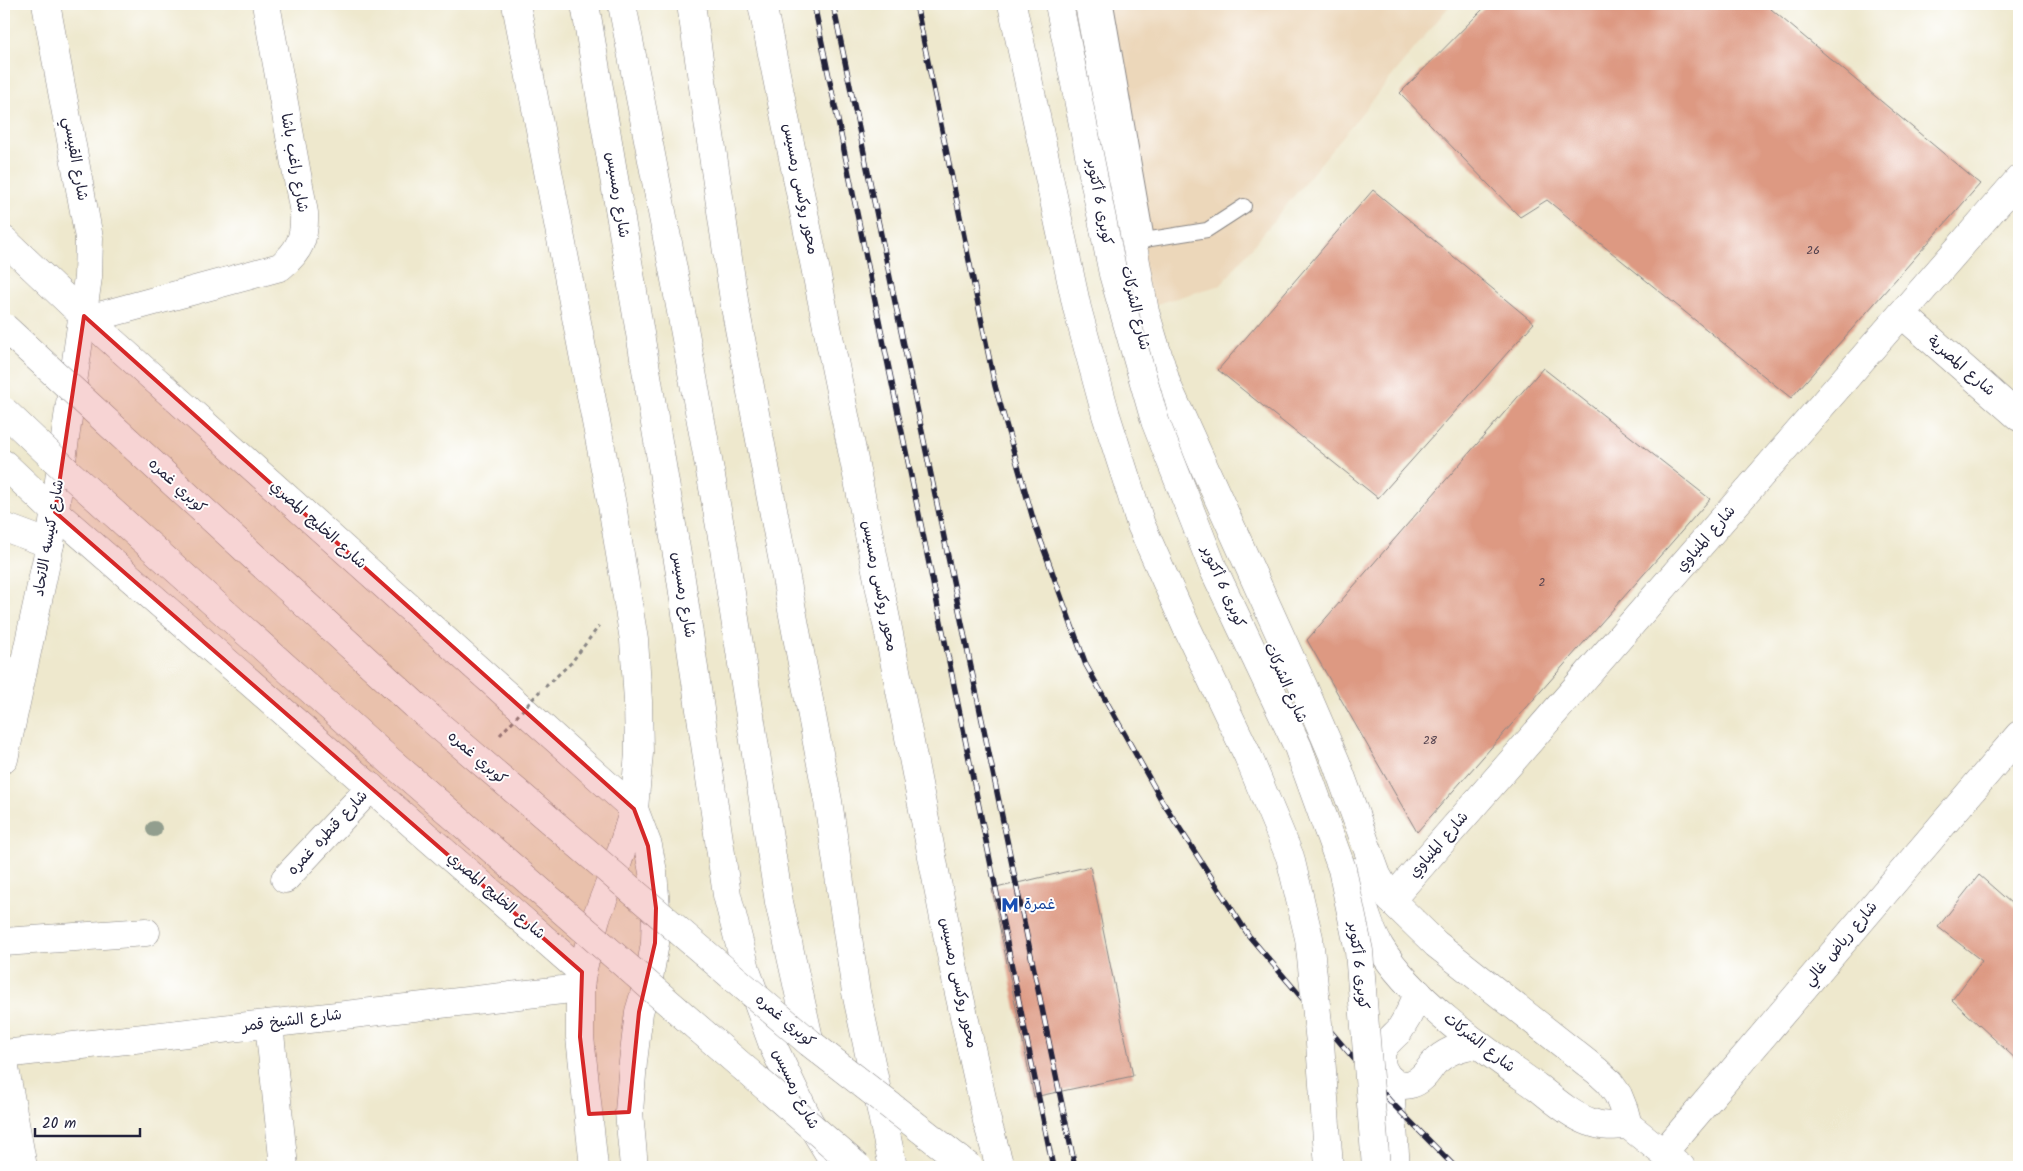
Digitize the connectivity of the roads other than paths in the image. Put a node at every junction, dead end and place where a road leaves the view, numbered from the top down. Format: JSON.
{"nodes":[{"id":1,"x":46,"y":4,"type":"edge"},
{"id":2,"x":266,"y":4,"type":"edge"},
{"id":3,"x":503,"y":4,"type":"edge"},
{"id":4,"x":516,"y":4,"type":"edge"},
{"id":5,"x":585,"y":4,"type":"edge"},
{"id":6,"x":622,"y":4,"type":"edge"},
{"id":7,"x":691,"y":4,"type":"edge"},
{"id":8,"x":762,"y":4,"type":"edge"},
{"id":9,"x":1012,"y":4,"type":"edge"},
{"id":10,"x":1059,"y":4,"type":"edge"},
{"id":11,"x":1074,"y":4,"type":"edge"},
{"id":12,"x":1088,"y":4,"type":"edge"},
{"id":13,"x":1106,"y":4,"type":"edge"},
{"id":14,"x":541,"y":135,"type":"junction"},
{"id":15,"x":2019,"y":179,"type":"edge"},
{"id":16,"x":1244,"y":206,"type":"dead end"},
{"id":17,"x":4,"y":240,"type":"edge"},
{"id":18,"x":1139,"y":241,"type":"junction"},
{"id":19,"x":1902,"y":314,"type":"junction"},
{"id":20,"x":86,"y":318,"type":"junction"},
{"id":21,"x":4,"y":327,"type":"edge"},
{"id":22,"x":4,"y":410,"type":"edge"},
{"id":23,"x":2019,"y":417,"type":"edge"},
{"id":24,"x":4,"y":464,"type":"edge"},
{"id":25,"x":55,"y":512,"type":"junction"},
{"id":26,"x":4,"y":527,"type":"edge"},
{"id":27,"x":50,"y":544,"type":"junction"},
{"id":28,"x":12,"y":678,"type":"edge"},
{"id":29,"x":2019,"y":735,"type":"edge"},
{"id":30,"x":4,"y":759,"type":"edge"},
{"id":31,"x":1327,"y":762,"type":"junction"},
{"id":32,"x":371,"y":787,"type":"junction"},
{"id":33,"x":634,"y":809,"type":"junction"},
{"id":34,"x":285,"y":878,"type":"dead end"},
{"id":35,"x":1391,"y":900,"type":"junction"},
{"id":36,"x":146,"y":932,"type":"dead end"},
{"id":37,"x":4,"y":942,"type":"edge"},
{"id":38,"x":581,"y":980,"type":"junction"},
{"id":39,"x":1418,"y":993,"type":"junction"},
{"id":40,"x":269,"y":1024,"type":"junction"},
{"id":41,"x":810,"y":1043,"type":"junction"},
{"id":42,"x":1478,"y":1044,"type":"junction"},
{"id":43,"x":4,"y":1054,"type":"edge"},
{"id":44,"x":4,"y":1063,"type":"edge"},
{"id":45,"x":1392,"y":1081,"type":"junction"},
{"id":46,"x":629,"y":1112,"type":"junction"},
{"id":47,"x":589,"y":1114,"type":"junction"},
{"id":48,"x":1628,"y":1125,"type":"junction"},
{"id":49,"x":1672,"y":1160,"type":"edge"},
{"id":50,"x":23,"y":1167,"type":"edge"},
{"id":51,"x":284,"y":1167,"type":"edge"},
{"id":52,"x":594,"y":1167,"type":"edge"},
{"id":53,"x":634,"y":1167,"type":"edge"},
{"id":54,"x":837,"y":1167,"type":"edge"},
{"id":55,"x":858,"y":1167,"type":"edge"},
{"id":56,"x":893,"y":1167,"type":"edge"},
{"id":57,"x":969,"y":1167,"type":"edge"},
{"id":58,"x":1000,"y":1167,"type":"edge"},
{"id":59,"x":1329,"y":1167,"type":"edge"},
{"id":60,"x":1376,"y":1167,"type":"edge"},
{"id":61,"x":1396,"y":1167,"type":"edge"}],
"edges":[{"from":1,"to":20,"type":"main road","name":"شارع القبيسي"},
{"from":2,"to":20,"type":"main road","name":"شارع راغب باشا"},
{"from":3,"to":14,"type":"main road"},
{"from":4,"to":14,"type":"main road"},
{"from":5,"to":54,"type":"main road","name":"شارع رمسيس"},
{"from":6,"to":41,"type":"main road"},
{"from":7,"to":56,"type":"main road"},
{"from":8,"to":58,"type":"main road","name":"محور روكسى رمسيس"},
{"from":9,"to":59,"type":"main road","bridge":true},
{"from":10,"to":60,"type":"main road","name":"كوبرى 6 أكتوبر","bridge":true},
{"from":11,"to":31,"type":"main road","name":"شارع الشركات"},
{"from":12,"to":18,"type":"main road","name":"شارع الشركات"},
{"from":13,"to":18,"type":"lane"},
{"from":14,"to":33,"type":"main road"},
{"from":15,"to":19,"type":"main road","name":"شارع المنياوي"},
{"from":16,"to":18,"type":"lane"},
{"from":17,"to":20,"type":"main road","name":"شارع الخليج المصري"},
{"from":18,"to":31,"type":"main road","name":"شارع الشركات"},
{"from":19,"to":23,"type":"main road","name":"شارع المصرية"},
{"from":19,"to":35,"type":"main road","name":"شارع المنياوي"},
{"from":20,"to":25,"type":"main road","name":"شارع كنيسه الاتحاد"},
{"from":20,"to":33,"type":"main road","name":"شارع الخليج المصري"},
{"from":21,"to":41,"type":"main road","name":"كوبري غمره","bridge":true},
{"from":22,"to":55,"type":"main road","bridge":true},
{"from":24,"to":25,"type":"main road","name":"شارع الخليج المصري"},
{"from":25,"to":27,"type":"main road","name":"شارع كنيسه الاتحاد"},
{"from":25,"to":32,"type":"main road","name":"شارع الخليج المصري"},
{"from":26,"to":27,"type":"main road"},
{"from":27,"to":28,"type":"main road","name":"شارع كنيسه الاتحاد"},
{"from":28,"to":30,"type":"main road","name":"شارع كنيسه الاتحاد"},
{"from":29,"to":49,"type":"main road","name":"شارع رياض غالي"},
{"from":31,"to":35,"type":"main road","name":"شارع الشركات"},
{"from":31,"to":39,"type":"main road","name":"شارع الشركات"},
{"from":32,"to":34,"type":"main road","name":"شارع قنطره غمره"},
{"from":32,"to":38,"type":"main road","name":"شارع الخليج المصري"},
{"from":33,"to":38,"type":"main road"},
{"from":33,"to":46,"type":"main road"},
{"from":35,"to":48,"type":"main road","name":"شارع الشركات"},
{"from":36,"to":37,"type":"main road"},
{"from":38,"to":40,"type":"main road","name":"شارع الشيخ قمر"},
{"from":38,"to":47,"type":"main road"},
{"from":39,"to":42,"type":"main road","name":"شارع الشركات"},
{"from":39,"to":45,"type":"main road"},
{"from":40,"to":43,"type":"main road","name":"شارع الشيخ قمر"},
{"from":40,"to":51,"type":"main road"},
{"from":41,"to":57,"type":"main road","name":"كوبري غمره","bridge":true},
{"from":42,"to":45,"type":"main road"},
{"from":42,"to":48,"type":"main road","name":"شارع الشركات"},
{"from":44,"to":50,"type":"main road"},
{"from":45,"to":61,"type":"main road"},
{"from":46,"to":47,"type":"main road"},
{"from":46,"to":53,"type":"main road"},
{"from":47,"to":52,"type":"main road"},
{"from":48,"to":49,"type":"main road"}]}
